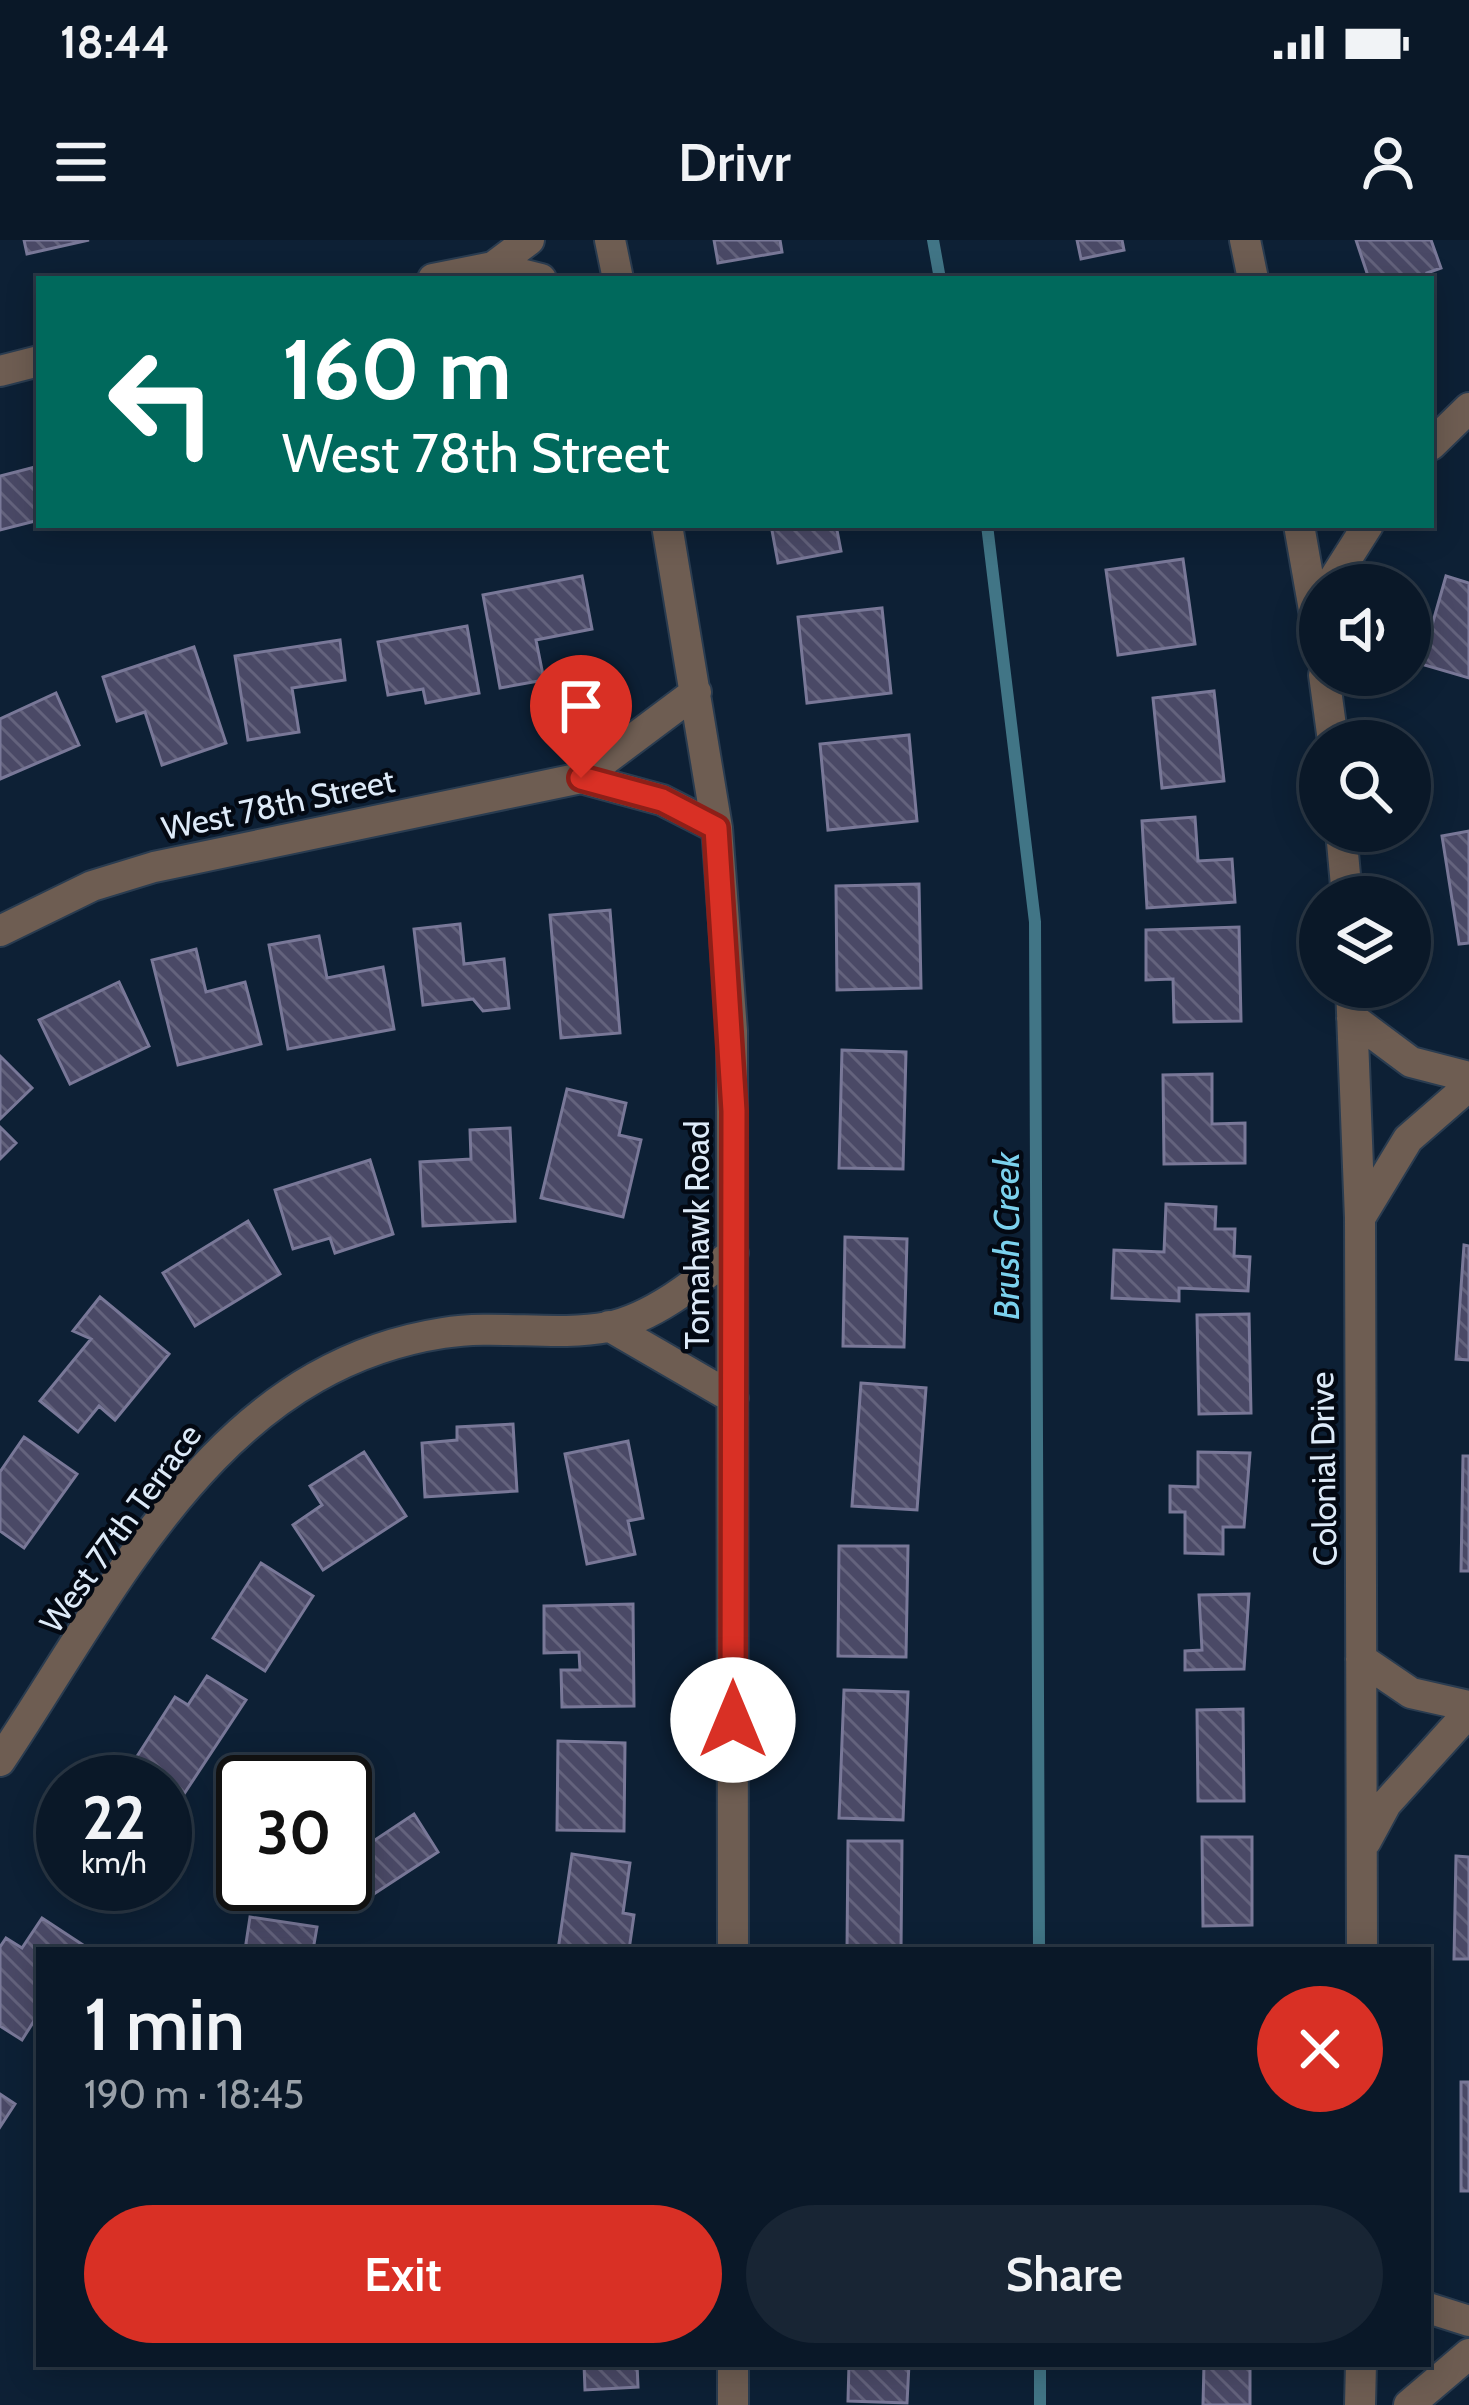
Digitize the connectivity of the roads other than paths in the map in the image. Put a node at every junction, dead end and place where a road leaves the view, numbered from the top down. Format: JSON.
{"nodes":[{"id":1,"x":529,"y":240,"type":"edge"},
{"id":2,"x":610,"y":240,"type":"edge"},
{"id":3,"x":1245,"y":240,"type":"edge"},
{"id":4,"x":493,"y":266,"type":"junction"},
{"id":5,"x":447,"y":276,"type":"edge"},
{"id":6,"x":530,"y":276,"type":"edge"},
{"id":7,"x":617,"y":276,"type":"edge"},
{"id":8,"x":1251,"y":276,"type":"edge"},
{"id":9,"x":36,"y":362,"type":"edge"},
{"id":10,"x":0,"y":371,"type":"edge"},
{"id":11,"x":1469,"y":408,"type":"edge"},
{"id":12,"x":1434,"y":442,"type":"edge"},
{"id":13,"x":668,"y":528,"type":"edge"},
{"id":14,"x":1301,"y":528,"type":"edge"},
{"id":15,"x":1365,"y":528,"type":"edge"},
{"id":16,"x":1311,"y":564,"type":"edge"},
{"id":17,"x":1344,"y":564,"type":"edge"},
{"id":18,"x":696,"y":692,"type":"junction"},
{"id":19,"x":581,"y":778,"type":"junction"},
{"id":20,"x":716,"y":828,"type":"junction"},
{"id":21,"x":0,"y":931,"type":"edge"},
{"id":22,"x":1351,"y":1008,"type":"edge"},
{"id":23,"x":1357,"y":1008,"type":"edge"},
{"id":24,"x":1469,"y":1081,"type":"edge"},
{"id":25,"x":1360,"y":1218,"type":"junction"},
{"id":26,"x":733,"y":1253,"type":"junction"},
{"id":27,"x":609,"y":1327,"type":"junction"},
{"id":28,"x":733,"y":1398,"type":"junction"},
{"id":29,"x":1361,"y":1659,"type":"junction"},
{"id":30,"x":1469,"y":1709,"type":"edge"},
{"id":31,"x":0,"y":1761,"type":"edge"},
{"id":32,"x":1364,"y":1846,"type":"junction"},
{"id":33,"x":733,"y":1947,"type":"edge"},
{"id":34,"x":1362,"y":1947,"type":"edge"},
{"id":35,"x":1431,"y":2309,"type":"edge"},
{"id":36,"x":1469,"y":2321,"type":"edge"},
{"id":37,"x":1469,"y":2354,"type":"edge"},
{"id":38,"x":733,"y":2367,"type":"edge"},
{"id":39,"x":1361,"y":2367,"type":"edge"},
{"id":40,"x":733,"y":2405,"type":"edge"},
{"id":41,"x":1360,"y":2405,"type":"edge"},
{"id":42,"x":1409,"y":2405,"type":"edge"}],
"edges":[{"from":1,"to":4,"type":"street"},
{"from":2,"to":7,"type":"street"},
{"from":3,"to":8,"type":"street"},
{"from":4,"to":5,"type":"street"},
{"from":4,"to":6,"type":"street"},
{"from":9,"to":10,"type":"street"},
{"from":11,"to":12,"type":"street"},
{"from":13,"to":18,"type":"street","name":"Tomahawk Road"},
{"from":14,"to":16,"type":"street"},
{"from":15,"to":17,"type":"street"},
{"from":18,"to":19,"type":"street","name":"West 78th Street"},
{"from":18,"to":20,"type":"street","name":"Tomahawk Road"},
{"from":19,"to":20,"type":"street","name":"West 78th Street"},
{"from":19,"to":21,"type":"street","name":"West 78th Street"},
{"from":20,"to":26,"type":"street","name":"Tomahawk Road"},
{"from":22,"to":25,"type":"street","name":"Colonial Drive"},
{"from":23,"to":24,"type":"street"},
{"from":24,"to":25,"type":"street"},
{"from":25,"to":29,"type":"street","name":"Colonial Drive"},
{"from":26,"to":27,"type":"street","name":"West 77th Terrace"},
{"from":26,"to":28,"type":"street","name":"Tomahawk Road"},
{"from":27,"to":28,"type":"street"},
{"from":27,"to":31,"type":"street","name":"West 77th Terrace"},
{"from":28,"to":33,"type":"street","name":"Tomahawk Road"},
{"from":29,"to":30,"type":"street"},
{"from":29,"to":32,"type":"street","name":"Colonial Drive"},
{"from":30,"to":32,"type":"street"},
{"from":32,"to":34,"type":"street","name":"Colonial Drive"},
{"from":35,"to":36,"type":"street"},
{"from":37,"to":42,"type":"street"},
{"from":38,"to":40,"type":"street"},
{"from":39,"to":41,"type":"street"}]}
